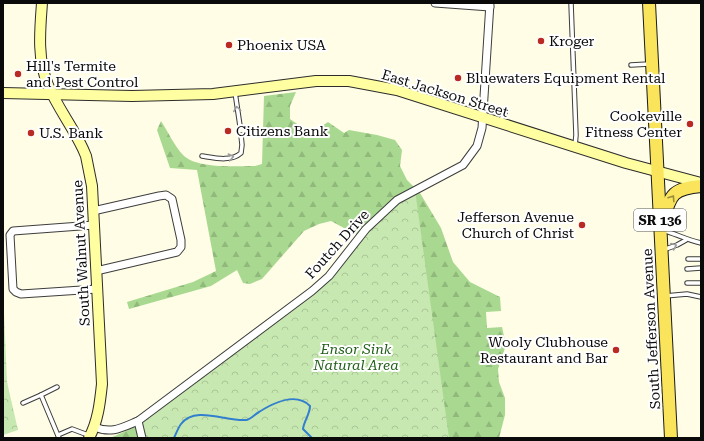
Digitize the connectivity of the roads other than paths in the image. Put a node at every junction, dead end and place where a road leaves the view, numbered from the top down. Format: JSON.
{"nodes":[{"id":1,"x":42,"y":3,"type":"edge"},
{"id":2,"x":435,"y":3,"type":"edge"},
{"id":3,"x":572,"y":3,"type":"edge"},
{"id":4,"x":649,"y":3,"type":"edge"},
{"id":5,"x":490,"y":5,"type":"edge"},
{"id":6,"x":652,"y":64,"type":"junction"},
{"id":7,"x":631,"y":65,"type":"dead end"},
{"id":8,"x":235,"y":91,"type":"junction"},
{"id":9,"x":3,"y":93,"type":"edge"},
{"id":10,"x":53,"y":95,"type":"junction"},
{"id":11,"x":505,"y":113,"type":"dead end"},
{"id":12,"x":482,"y":118,"type":"junction"},
{"id":13,"x":498,"y":123,"type":"junction"},
{"id":14,"x":240,"y":126,"type":"dead end"},
{"id":15,"x":241,"y":135,"type":"dead end"},
{"id":16,"x":575,"y":147,"type":"junction"},
{"id":17,"x":202,"y":156,"type":"dead end"},
{"id":18,"x":658,"y":172,"type":"junction"},
{"id":19,"x":701,"y":185,"type":"edge"},
{"id":20,"x":93,"y":211,"type":"junction"},
{"id":21,"x":94,"y":225,"type":"junction"},
{"id":22,"x":661,"y":229,"type":"junction"},
{"id":23,"x":686,"y":240,"type":"junction"},
{"id":24,"x":701,"y":243,"type":"edge"},
{"id":25,"x":662,"y":251,"type":"junction"},
{"id":26,"x":701,"y":258,"type":"edge"},
{"id":27,"x":688,"y":259,"type":"dead end"},
{"id":28,"x":701,"y":268,"type":"edge"},
{"id":29,"x":687,"y":269,"type":"dead end"},
{"id":30,"x":96,"y":271,"type":"junction"},
{"id":31,"x":687,"y":283,"type":"dead end"},
{"id":32,"x":701,"y":283,"type":"edge"},
{"id":33,"x":97,"y":289,"type":"junction"},
{"id":34,"x":664,"y":296,"type":"junction"},
{"id":35,"x":701,"y":297,"type":"edge"},
{"id":36,"x":57,"y":388,"type":"dead end"},
{"id":37,"x":41,"y":395,"type":"junction"},
{"id":38,"x":23,"y":403,"type":"dead end"},
{"id":39,"x":138,"y":421,"type":"junction"},
{"id":40,"x":91,"y":434,"type":"edge"},
{"id":41,"x":58,"y":437,"type":"edge"},
{"id":42,"x":142,"y":438,"type":"edge"},
{"id":43,"x":671,"y":438,"type":"edge"}],
"edges":[{"from":1,"to":10,"type":"street","name":"South Walnut Avenue"},
{"from":2,"to":5,"type":"street"},
{"from":3,"to":16,"type":"lane"},
{"from":4,"to":6,"type":"main road","name":"South Jefferson Avenue","number":"SR 136"},
{"from":5,"to":12,"type":"street","name":"Foutch Drive"},
{"from":6,"to":7,"type":"lane"},
{"from":6,"to":18,"type":"main road","name":"South Jefferson Avenue","number":"SR 136"},
{"from":8,"to":10,"type":"street","name":"East Jackson Street"},
{"from":8,"to":12,"type":"street","name":"East Jackson Street"},
{"from":14,"to":8,"type":"lane","one_way":true},
{"from":9,"to":10,"type":"street","name":"East Jackson Street"},
{"from":10,"to":20,"type":"street","name":"South Walnut Avenue"},
{"from":11,"to":13,"type":"lane"},
{"from":12,"to":13,"type":"street","name":"East Jackson Street"},
{"from":12,"to":39,"type":"street","name":"Foutch Drive"},
{"from":13,"to":16,"type":"street","name":"East Jackson Street"},
{"from":17,"to":15,"type":"lane","one_way":true},
{"from":16,"to":18,"type":"street","name":"East Jackson Street"},
{"from":18,"to":19,"type":"street","name":"East Jackson Street"},
{"from":18,"to":22,"type":"main road","name":"South Jefferson Avenue","number":"SR 136"},
{"from":22,"to":19,"type":"main road","one_way":true},
{"from":20,"to":21,"type":"street","name":"South Walnut Avenue"},
{"from":20,"to":30,"type":"street"},
{"from":21,"to":30,"type":"street","name":"South Walnut Avenue"},
{"from":21,"to":33,"type":"street"},
{"from":22,"to":23,"type":"lane"},
{"from":22,"to":25,"type":"main road","name":"South Jefferson Avenue","number":"SR 136"},
{"from":23,"to":24,"type":"lane"},
{"from":25,"to":23,"type":"lane","one_way":true},
{"from":25,"to":34,"type":"main road","name":"South Jefferson Avenue","number":"SR 136"},
{"from":26,"to":27,"type":"lane"},
{"from":28,"to":29,"type":"lane"},
{"from":30,"to":33,"type":"street","name":"South Walnut Avenue"},
{"from":31,"to":32,"type":"lane"},
{"from":33,"to":40,"type":"street","name":"South Walnut Avenue"},
{"from":34,"to":35,"type":"lane"},
{"from":34,"to":43,"type":"main road","name":"South Jefferson Avenue","number":"SR 136"},
{"from":36,"to":37,"type":"lane"},
{"from":37,"to":38,"type":"lane"},
{"from":37,"to":41,"type":"lane"},
{"from":39,"to":40,"type":"street","name":"Foutch Drive"},
{"from":39,"to":42,"type":"street"},
{"from":40,"to":41,"type":"lane"}]}
